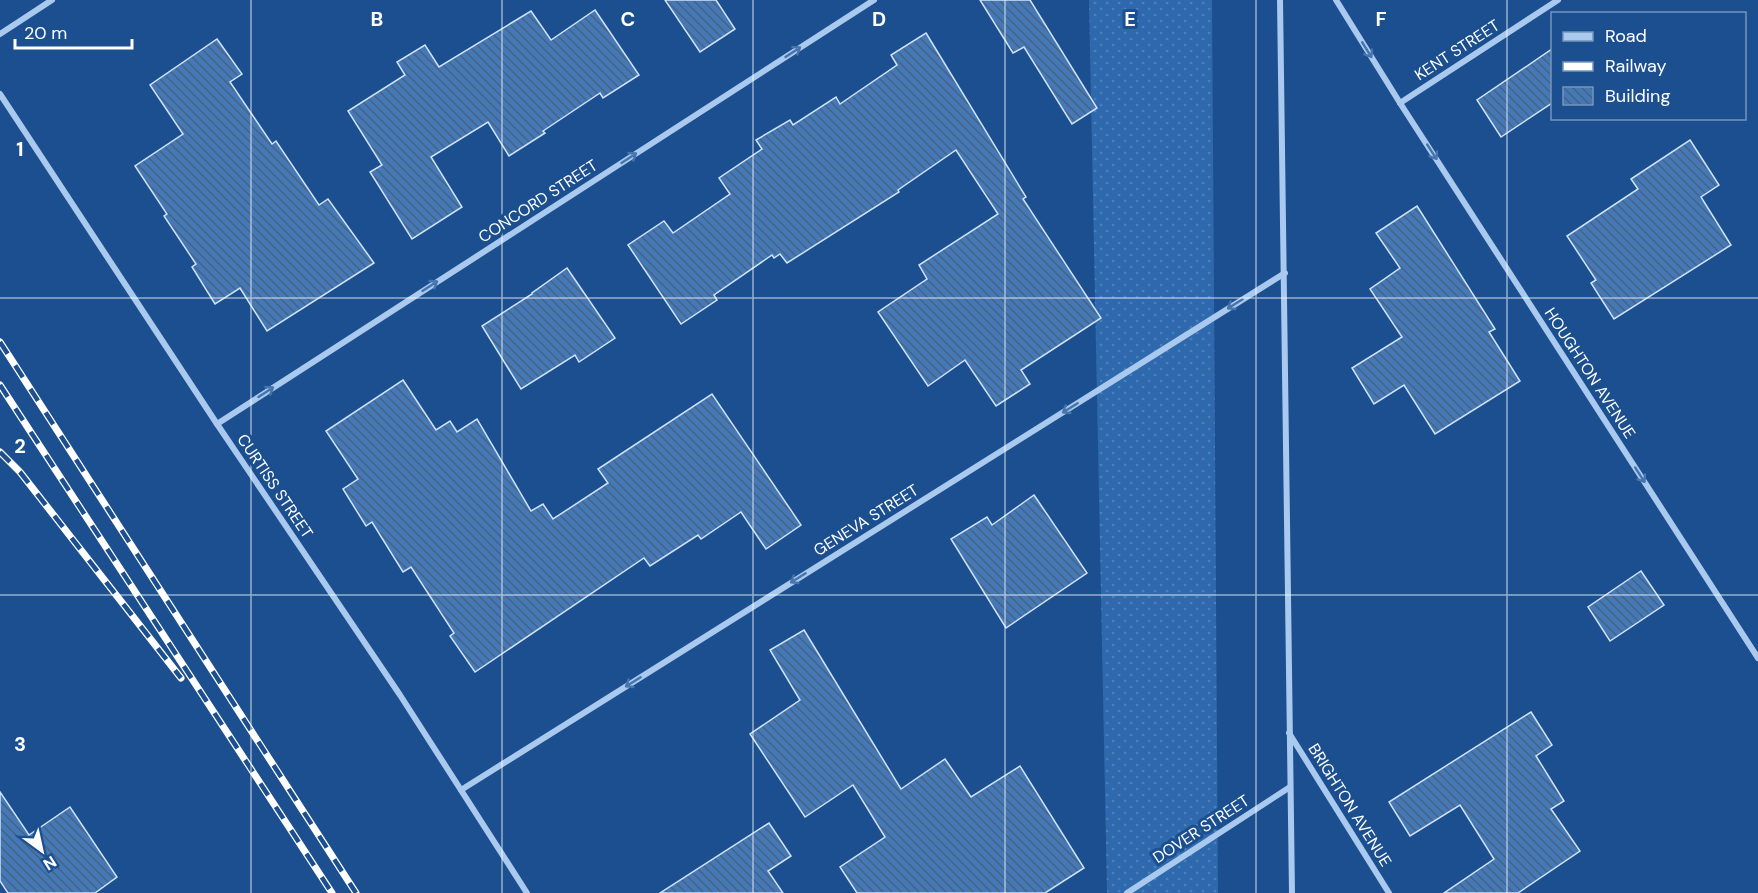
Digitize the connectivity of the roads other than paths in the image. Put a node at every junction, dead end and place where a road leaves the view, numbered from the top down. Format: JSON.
{"nodes":[{"id":1,"x":52,"y":0,"type":"edge"},
{"id":2,"x":874,"y":0,"type":"edge"},
{"id":3,"x":1280,"y":0,"type":"edge"},
{"id":4,"x":1336,"y":0,"type":"edge"},
{"id":5,"x":1558,"y":0,"type":"edge"},
{"id":6,"x":0,"y":34,"type":"edge"},
{"id":7,"x":0,"y":94,"type":"edge"},
{"id":8,"x":1400,"y":103,"type":"junction"},
{"id":9,"x":1284,"y":273,"type":"junction"},
{"id":10,"x":217,"y":424,"type":"junction"},
{"id":11,"x":1758,"y":658,"type":"edge"},
{"id":12,"x":1289,"y":732,"type":"junction"},
{"id":13,"x":1290,"y":787,"type":"junction"},
{"id":14,"x":461,"y":790,"type":"junction"},
{"id":15,"x":527,"y":893,"type":"edge"},
{"id":16,"x":1127,"y":893,"type":"edge"},
{"id":17,"x":1292,"y":893,"type":"edge"},
{"id":18,"x":1389,"y":893,"type":"edge"}],
"edges":[{"from":1,"to":6,"type":"street"},
{"from":10,"to":2,"type":"street","name":"CONCORD STREET","one_way":true},
{"from":3,"to":9,"type":"street"},
{"from":4,"to":8,"type":"street","name":"HOUGHTON AVENUE","one_way":true},
{"from":5,"to":8,"type":"street","name":"KENT STREET"},
{"from":7,"to":10,"type":"street","name":"CURTISS STREET"},
{"from":8,"to":11,"type":"street","name":"HOUGHTON AVENUE","one_way":true},
{"from":9,"to":12,"type":"street"},
{"from":9,"to":14,"type":"street","name":"GENEVA STREET","one_way":true},
{"from":10,"to":14,"type":"street","name":"CURTISS STREET"},
{"from":12,"to":13,"type":"street"},
{"from":12,"to":18,"type":"street","name":"BRIGHTON AVENUE"},
{"from":13,"to":16,"type":"street","name":"DOVER STREET"},
{"from":13,"to":17,"type":"street"},
{"from":14,"to":15,"type":"street","name":"CURTISS STREET"}]}
